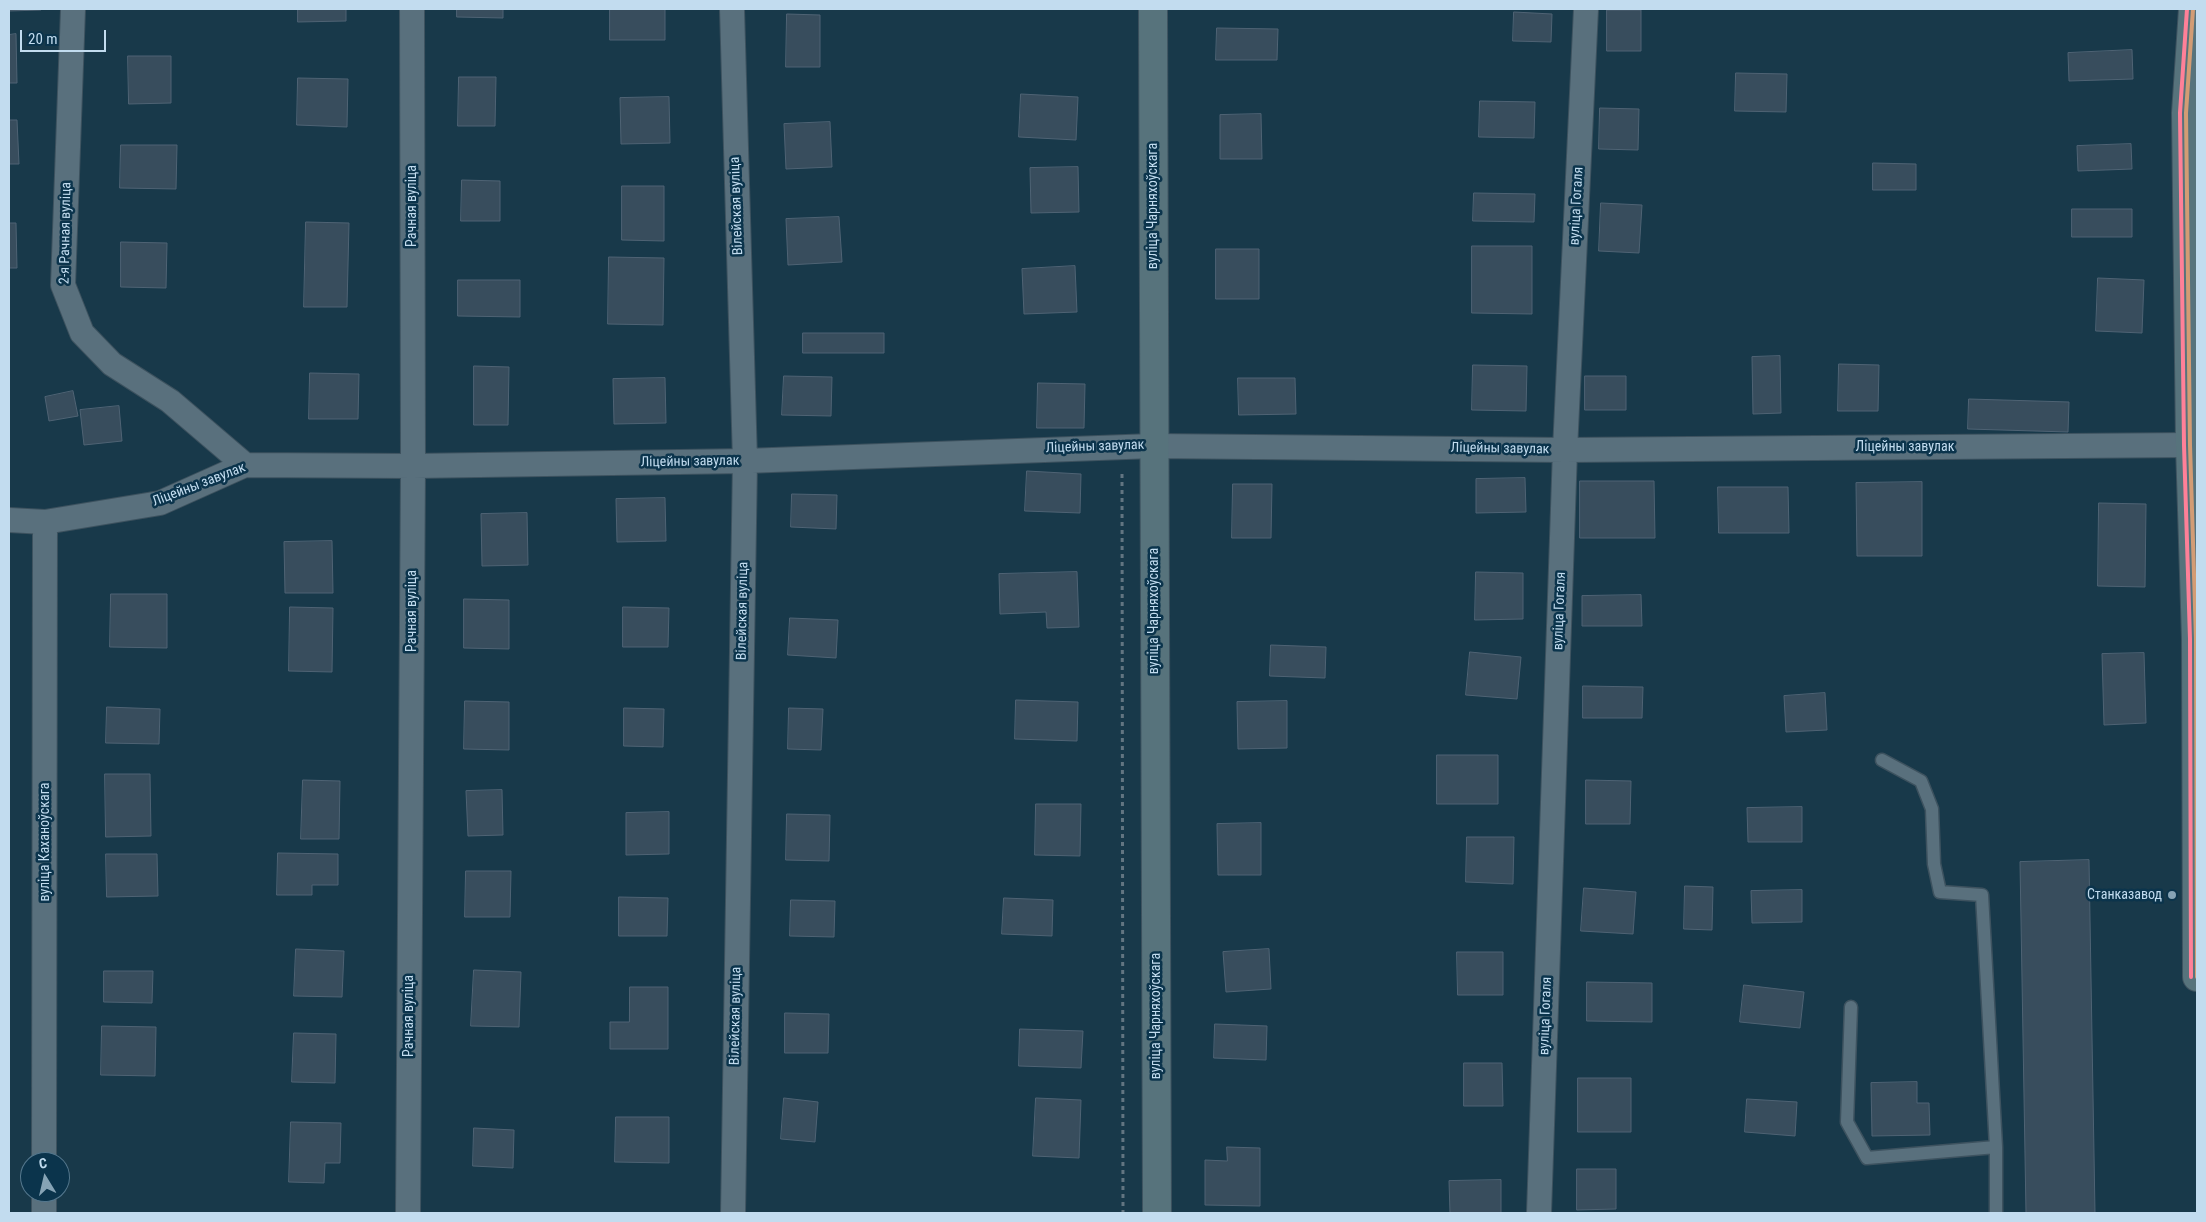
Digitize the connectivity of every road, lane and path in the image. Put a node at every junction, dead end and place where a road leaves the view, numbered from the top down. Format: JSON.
{"nodes":[{"id":1,"x":73,"y":9,"type":"edge"},
{"id":2,"x":412,"y":9,"type":"edge"},
{"id":3,"x":732,"y":9,"type":"edge"},
{"id":4,"x":1153,"y":9,"type":"edge"},
{"id":5,"x":1586,"y":9,"type":"edge"},
{"id":6,"x":2194,"y":9,"type":"edge"},
{"id":7,"x":2190,"y":445,"type":"junction"},
{"id":8,"x":1123,"y":446,"type":"junction"},
{"id":9,"x":1153,"y":446,"type":"junction"},
{"id":10,"x":1566,"y":450,"type":"junction"},
{"id":11,"x":745,"y":461,"type":"junction"},
{"id":12,"x":245,"y":465,"type":"junction"},
{"id":13,"x":413,"y":466,"type":"junction"},
{"id":14,"x":9,"y":520,"type":"edge"},
{"id":15,"x":45,"y":522,"type":"junction"},
{"id":16,"x":2197,"y":639,"type":"edge"},
{"id":17,"x":1882,"y":760,"type":"dead end"},
{"id":18,"x":2197,"y":977,"type":"edge"},
{"id":19,"x":1851,"y":1007,"type":"dead end"},
{"id":20,"x":1996,"y":1147,"type":"junction"},
{"id":21,"x":44,"y":1152,"type":"edge"},
{"id":22,"x":408,"y":1213,"type":"edge"},
{"id":23,"x":733,"y":1213,"type":"edge"},
{"id":24,"x":1123,"y":1213,"type":"edge"},
{"id":25,"x":1157,"y":1213,"type":"edge"},
{"id":26,"x":1538,"y":1213,"type":"edge"},
{"id":27,"x":1996,"y":1213,"type":"edge"}],
"edges":[{"from":1,"to":12,"type":"street","name":"2-я Рачная вуліца"},
{"from":2,"to":13,"type":"street","name":"Рачная вуліца"},
{"from":3,"to":11,"type":"street","name":"Вілейская вуліца"},
{"from":4,"to":9,"type":"main road","name":"вуліца Чарняхоўскага"},
{"from":5,"to":10,"type":"street","name":"вуліца Гогаля"},
{"from":6,"to":7,"type":"main road"},
{"from":7,"to":10,"type":"street","name":"Ліцейны завулак"},
{"from":7,"to":16,"type":"main road"},
{"from":8,"to":9,"type":"street","name":"Ліцейны завулак"},
{"from":8,"to":11,"type":"street","name":"Ліцейны завулак"},
{"from":8,"to":24,"type":"path"},
{"from":9,"to":10,"type":"street","name":"Ліцейны завулак"},
{"from":9,"to":25,"type":"main road","name":"вуліца Чарняхоўскага"},
{"from":10,"to":26,"type":"street","name":"вуліца Гогаля"},
{"from":11,"to":13,"type":"street","name":"Ліцейны завулак"},
{"from":11,"to":23,"type":"street","name":"Вілейская вуліца"},
{"from":12,"to":13,"type":"street","name":"Ліцейны завулак"},
{"from":12,"to":15,"type":"street","name":"Ліцейны завулак"},
{"from":13,"to":22,"type":"street","name":"Рачная вуліца"},
{"from":14,"to":15,"type":"street","name":"Ліцейны завулак"},
{"from":15,"to":21,"type":"street","name":"вуліца Каханоўскага"},
{"from":16,"to":18,"type":"main road"},
{"from":17,"to":20,"type":"lane"},
{"from":19,"to":20,"type":"lane"},
{"from":20,"to":27,"type":"lane"}]}
